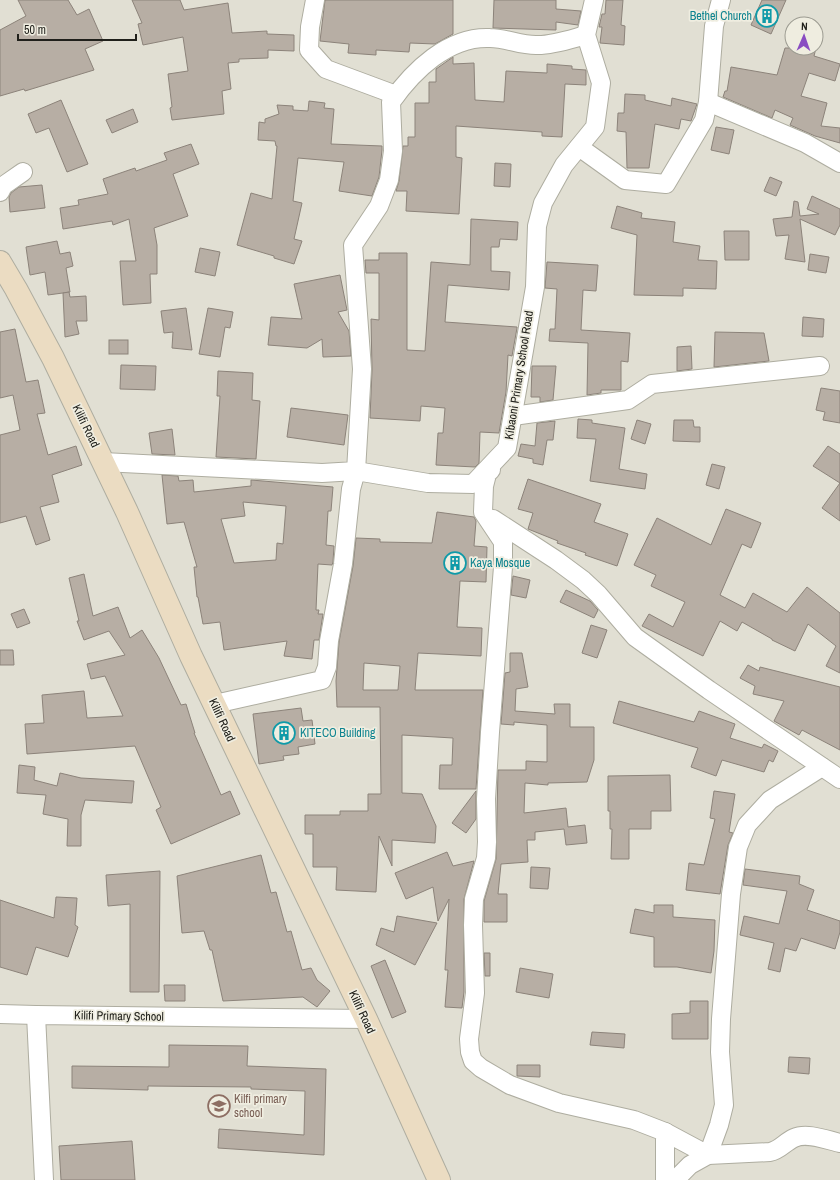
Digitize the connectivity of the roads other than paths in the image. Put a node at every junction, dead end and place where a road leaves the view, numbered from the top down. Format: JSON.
{"nodes":[{"id":1,"x":315,"y":0,"type":"edge"},
{"id":2,"x":594,"y":0,"type":"edge"},
{"id":3,"x":721,"y":0,"type":"edge"},
{"id":4,"x":586,"y":35,"type":"junction"},
{"id":5,"x":396,"y":95,"type":"junction"},
{"id":6,"x":708,"y":102,"type":"junction"},
{"id":7,"x":579,"y":147,"type":"junction"},
{"id":8,"x":840,"y":163,"type":"edge"},
{"id":9,"x":23,"y":172,"type":"dead end"},
{"id":10,"x":0,"y":192,"type":"edge"},
{"id":11,"x":0,"y":262,"type":"edge"},
{"id":12,"x":820,"y":366,"type":"dead end"},
{"id":13,"x":513,"y":416,"type":"junction"},
{"id":14,"x":507,"y":448,"type":"junction"},
{"id":15,"x":103,"y":462,"type":"junction"},
{"id":16,"x":356,"y":471,"type":"junction"},
{"id":17,"x":483,"y":512,"type":"junction"},
{"id":18,"x":215,"y":704,"type":"junction"},
{"id":19,"x":822,"y":767,"type":"junction"},
{"id":20,"x":840,"y":779,"type":"edge"},
{"id":21,"x":0,"y":1014,"type":"edge"},
{"id":22,"x":36,"y":1015,"type":"junction"},
{"id":23,"x":366,"y":1019,"type":"junction"},
{"id":24,"x":665,"y":1132,"type":"junction"},
{"id":25,"x":840,"y":1143,"type":"edge"},
{"id":26,"x":708,"y":1155,"type":"junction"},
{"id":27,"x":44,"y":1180,"type":"edge"},
{"id":28,"x":439,"y":1180,"type":"edge"},
{"id":29,"x":665,"y":1180,"type":"edge"},
{"id":30,"x":675,"y":1180,"type":"edge"}],
"edges":[{"from":1,"to":5,"type":"street"},
{"from":2,"to":4,"type":"street"},
{"from":3,"to":6,"type":"street"},
{"from":4,"to":5,"type":"street"},
{"from":4,"to":7,"type":"street","name":"Kibaoni Primary School Road"},
{"from":5,"to":16,"type":"street"},
{"from":6,"to":7,"type":"street"},
{"from":6,"to":8,"type":"street"},
{"from":7,"to":13,"type":"street","name":"Kibaoni Primary School Road"},
{"from":9,"to":10,"type":"street"},
{"from":11,"to":15,"type":"street","name":"Kilifi Road"},
{"from":12,"to":13,"type":"street"},
{"from":13,"to":14,"type":"street","name":"Kibaoni Primary School Road"},
{"from":14,"to":16,"type":"street","name":"Kibaoni Primary School Road"},
{"from":14,"to":17,"type":"street"},
{"from":15,"to":16,"type":"street","name":"Kibaoni Primary School Road"},
{"from":15,"to":18,"type":"street","name":"Kilifi Road"},
{"from":16,"to":18,"type":"street"},
{"from":17,"to":19,"type":"street"},
{"from":17,"to":24,"type":"street"},
{"from":18,"to":23,"type":"street","name":"Kilifi Road"},
{"from":19,"to":20,"type":"street"},
{"from":19,"to":26,"type":"street"},
{"from":21,"to":22,"type":"street","name":"Kilifi Primary School"},
{"from":22,"to":23,"type":"street","name":"Kilifi Primary School"},
{"from":22,"to":27,"type":"street"},
{"from":23,"to":28,"type":"street","name":"Kilifi Road"},
{"from":24,"to":26,"type":"street"},
{"from":24,"to":29,"type":"street"},
{"from":25,"to":26,"type":"street"},
{"from":26,"to":30,"type":"street"}]}
